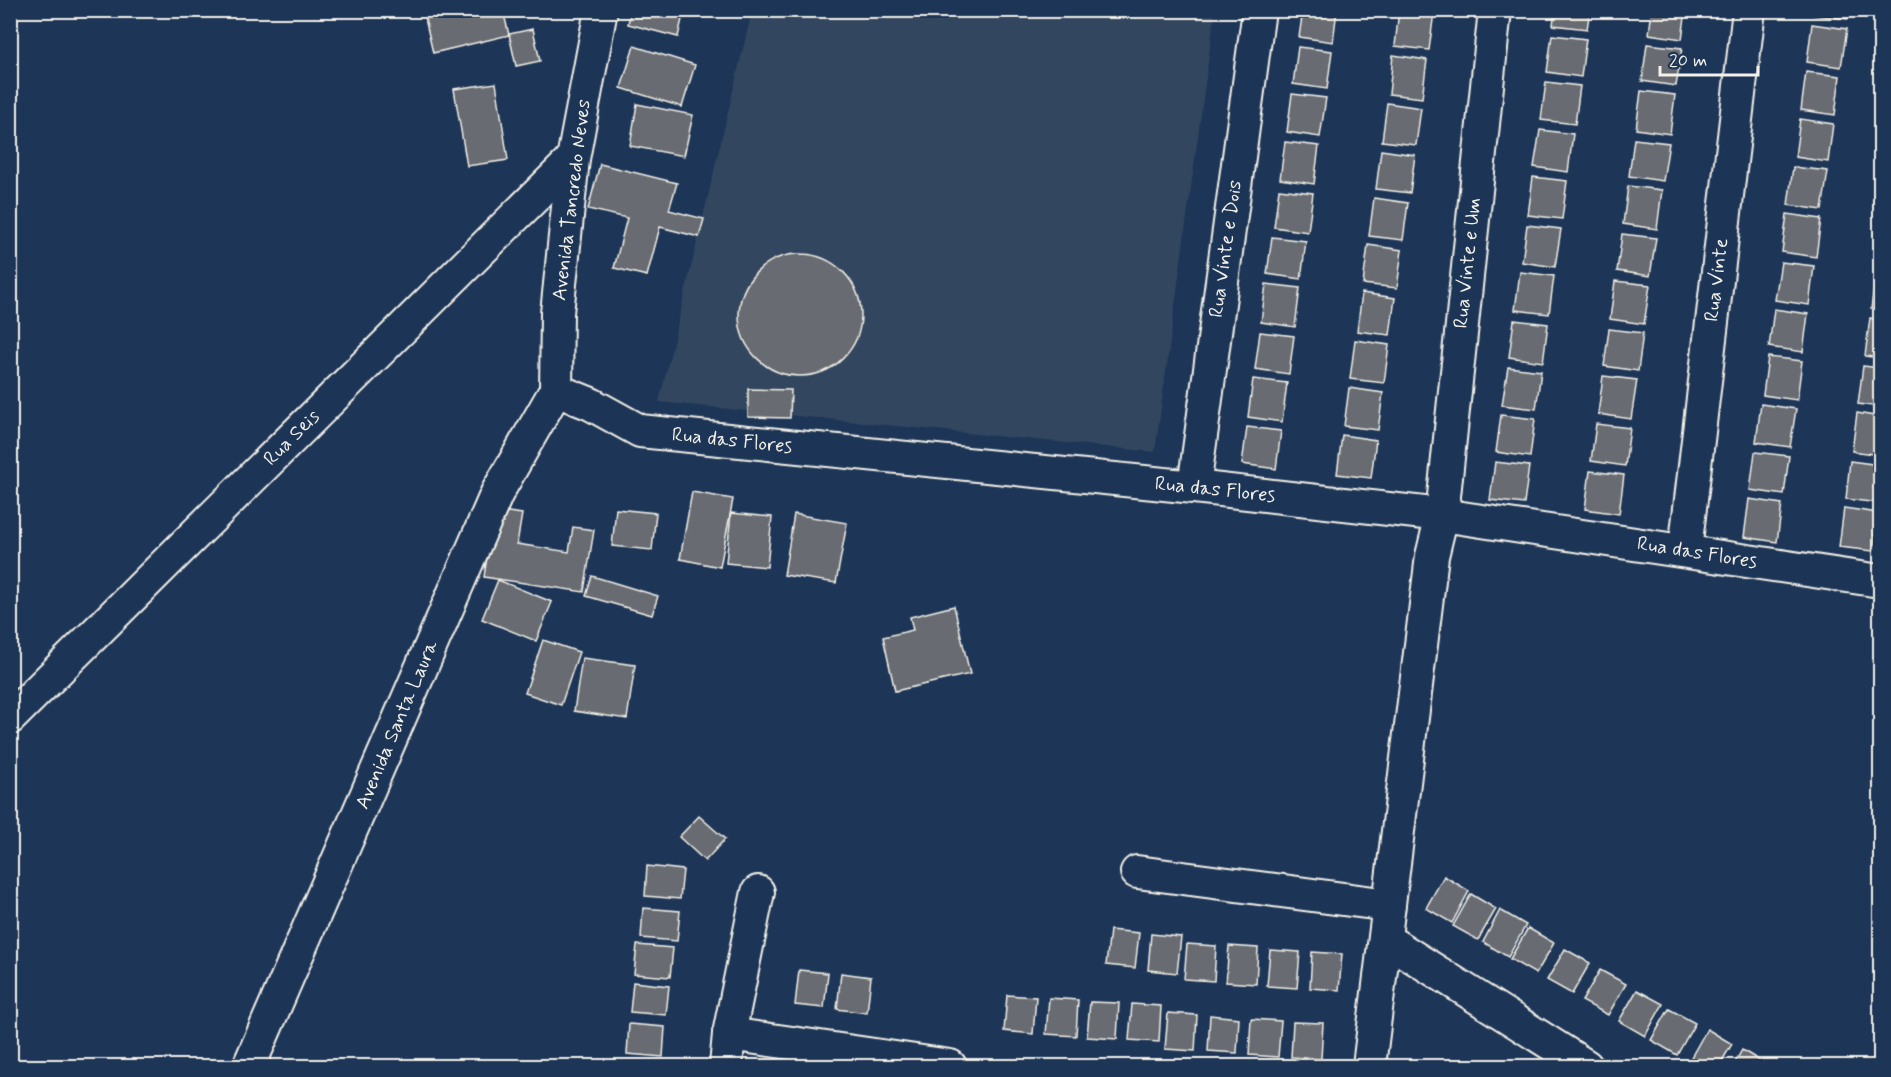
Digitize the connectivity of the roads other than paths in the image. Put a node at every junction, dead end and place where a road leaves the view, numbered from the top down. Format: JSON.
{"nodes":[{"id":1,"x":601,"y":10,"type":"edge"},
{"id":2,"x":1259,"y":10,"type":"edge"},
{"id":3,"x":1495,"y":10,"type":"edge"},
{"id":4,"x":1749,"y":10,"type":"edge"},
{"id":5,"x":573,"y":159,"type":"junction"},
{"id":6,"x":556,"y":390,"type":"junction"},
{"id":7,"x":1194,"y":488,"type":"junction"},
{"id":8,"x":1442,"y":515,"type":"junction"},
{"id":9,"x":1685,"y":550,"type":"junction"},
{"id":10,"x":1881,"y":581,"type":"edge"},
{"id":11,"x":10,"y":718,"type":"edge"},
{"id":12,"x":1137,"y":872,"type":"dead end"},
{"id":13,"x":758,"y":892,"type":"dead end"},
{"id":14,"x":1389,"y":905,"type":"junction"},
{"id":15,"x":1385,"y":939,"type":"junction"},
{"id":16,"x":729,"y":1034,"type":"junction"},
{"id":17,"x":249,"y":1066,"type":"edge"},
{"id":18,"x":726,"y":1066,"type":"edge"},
{"id":19,"x":950,"y":1066,"type":"edge"},
{"id":20,"x":1369,"y":1066,"type":"edge"},
{"id":21,"x":1586,"y":1066,"type":"edge"}],
"edges":[{"from":1,"to":5,"type":"street","name":"Avenida Tancredo Neves"},
{"from":2,"to":7,"type":"street","name":"Rua Vinte e Dois"},
{"from":3,"to":8,"type":"street","name":"Rua Vinte e Um"},
{"from":4,"to":9,"type":"street","name":"Rua Vinte"},
{"from":5,"to":6,"type":"street","name":"Avenida Tancredo Neves"},
{"from":5,"to":11,"type":"street","name":"Rua Seis"},
{"from":6,"to":7,"type":"street","name":"Rua das Flores"},
{"from":6,"to":17,"type":"street","name":"Avenida Santa Laura"},
{"from":7,"to":8,"type":"street","name":"Rua das Flores"},
{"from":8,"to":9,"type":"street","name":"Rua das Flores"},
{"from":8,"to":14,"type":"street","name":"Rua Vinte e Um"},
{"from":9,"to":10,"type":"street","name":"Rua das Flores"},
{"from":12,"to":14,"type":"street"},
{"from":13,"to":16,"type":"street"},
{"from":14,"to":15,"type":"street","name":"Rua Vinte e Um"},
{"from":15,"to":20,"type":"street","name":"Rua Vinte e Um"},
{"from":15,"to":21,"type":"street"},
{"from":16,"to":18,"type":"street"},
{"from":16,"to":19,"type":"street"}]}
